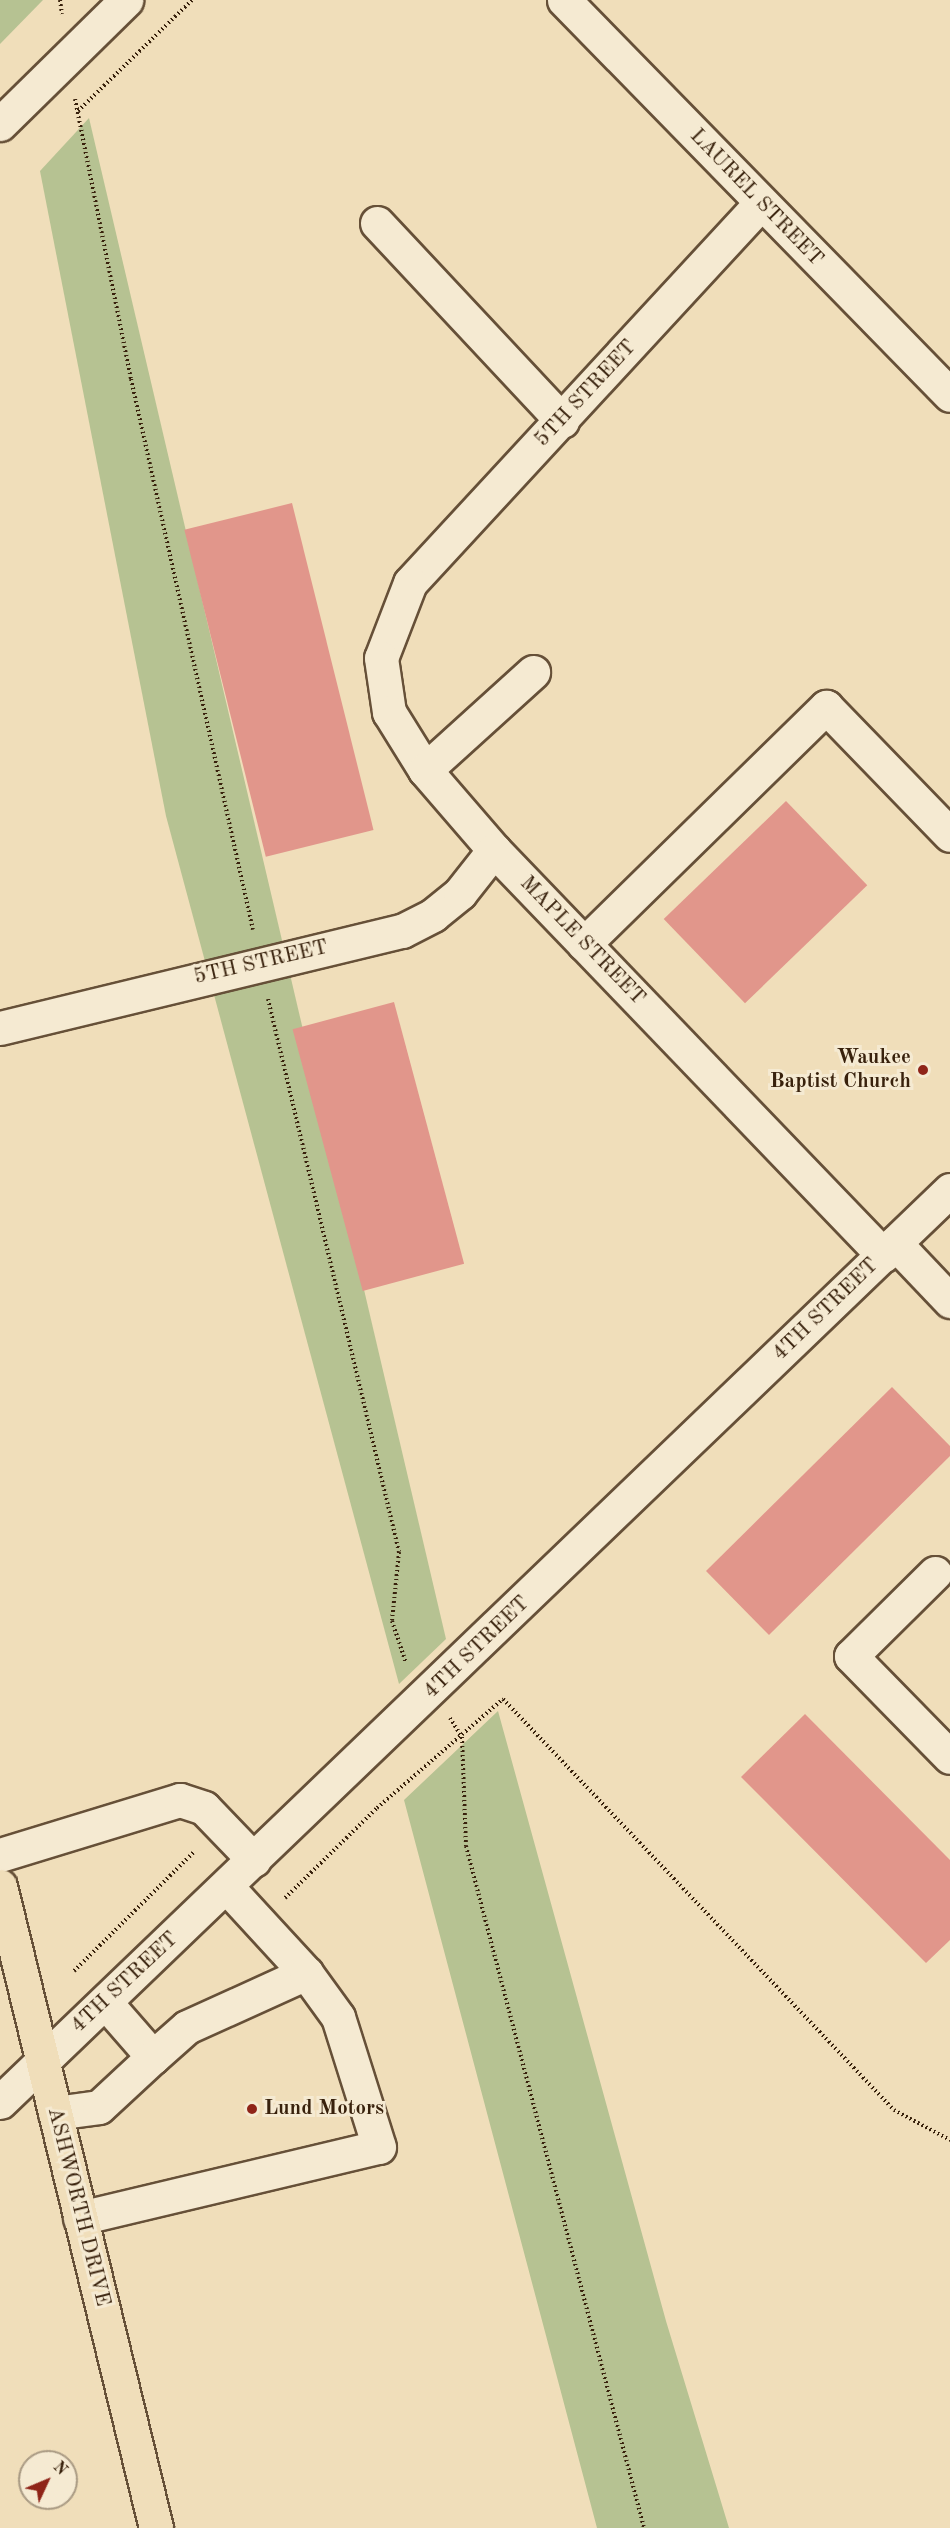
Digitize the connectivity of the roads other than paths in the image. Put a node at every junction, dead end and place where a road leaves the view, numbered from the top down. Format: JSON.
{"nodes":[{"id":1,"x":126,"y":0,"type":"edge"},
{"id":2,"x":564,"y":0,"type":"edge"},
{"id":3,"x":0,"y":124,"type":"edge"},
{"id":4,"x":761,"y":203,"type":"junction"},
{"id":5,"x":377,"y":223,"type":"dead end"},
{"id":6,"x":950,"y":395,"type":"edge"},
{"id":7,"x":562,"y":421,"type":"junction"},
{"id":8,"x":410,"y":583,"type":"joint"},
{"id":9,"x":533,"y":672,"type":"dead end"},
{"id":10,"x":425,"y":770,"type":"junction"},
{"id":11,"x":950,"y":835,"type":"edge"},
{"id":12,"x":494,"y":850,"type":"junction"},
{"id":13,"x":584,"y":944,"type":"junction"},
{"id":14,"x":0,"y":1028,"type":"edge"},
{"id":15,"x":950,"y":1190,"type":"edge"},
{"id":16,"x":889,"y":1249,"type":"junction"},
{"id":17,"x":950,"y":1300,"type":"edge"},
{"id":18,"x":945,"y":1573,"type":"edge"},
{"id":19,"x":950,"y":1757,"type":"edge"},
{"id":20,"x":0,"y":1855,"type":"edge"},
{"id":21,"x":242,"y":1872,"type":"junction"},
{"id":22,"x":0,"y":1886,"type":"edge"},
{"id":23,"x":306,"y":1973,"type":"junction"},
{"id":24,"x":105,"y":2002,"type":"junction"},
{"id":25,"x":153,"y":2057,"type":"junction"},
{"id":26,"x":42,"y":2061,"type":"junction"},
{"id":27,"x":0,"y":2102,"type":"edge"},
{"id":28,"x":55,"y":2113,"type":"junction"},
{"id":29,"x":80,"y":2218,"type":"junction"},
{"id":30,"x":156,"y":2528,"type":"edge"}],
"edges":[{"from":1,"to":3,"type":"street"},
{"from":2,"to":4,"type":"street","name":"LAUREL STREET"},
{"from":4,"to":6,"type":"street","name":"LAUREL STREET"},
{"from":4,"to":7,"type":"street","name":"5TH STREET"},
{"from":5,"to":7,"type":"street"},
{"from":7,"to":8,"type":"street","name":"5TH STREET"},
{"from":8,"to":10,"type":"street","name":"MAPLE STREET"},
{"from":9,"to":10,"type":"street"},
{"from":10,"to":12,"type":"street","name":"MAPLE STREET"},
{"from":11,"to":13,"type":"street"},
{"from":12,"to":13,"type":"street","name":"MAPLE STREET"},
{"from":12,"to":14,"type":"street","name":"5TH STREET"},
{"from":13,"to":16,"type":"street","name":"MAPLE STREET"},
{"from":15,"to":16,"type":"street","name":"4TH STREET"},
{"from":16,"to":17,"type":"street","name":"MAPLE STREET"},
{"from":16,"to":21,"type":"street","name":"4TH STREET"},
{"from":18,"to":19,"type":"street"},
{"from":20,"to":21,"type":"street"},
{"from":21,"to":23,"type":"street"},
{"from":21,"to":24,"type":"street","name":"4TH STREET"},
{"from":22,"to":26,"type":"main road","name":"ASHWORTH DRIVE"},
{"from":23,"to":25,"type":"street"},
{"from":23,"to":29,"type":"street"},
{"from":24,"to":25,"type":"street"},
{"from":24,"to":26,"type":"street","name":"4TH STREET"},
{"from":25,"to":28,"type":"street"},
{"from":26,"to":27,"type":"street","name":"4TH STREET"},
{"from":26,"to":28,"type":"main road","name":"ASHWORTH DRIVE"},
{"from":28,"to":29,"type":"main road","name":"ASHWORTH DRIVE"},
{"from":29,"to":30,"type":"main road","name":"ASHWORTH DRIVE"}]}
